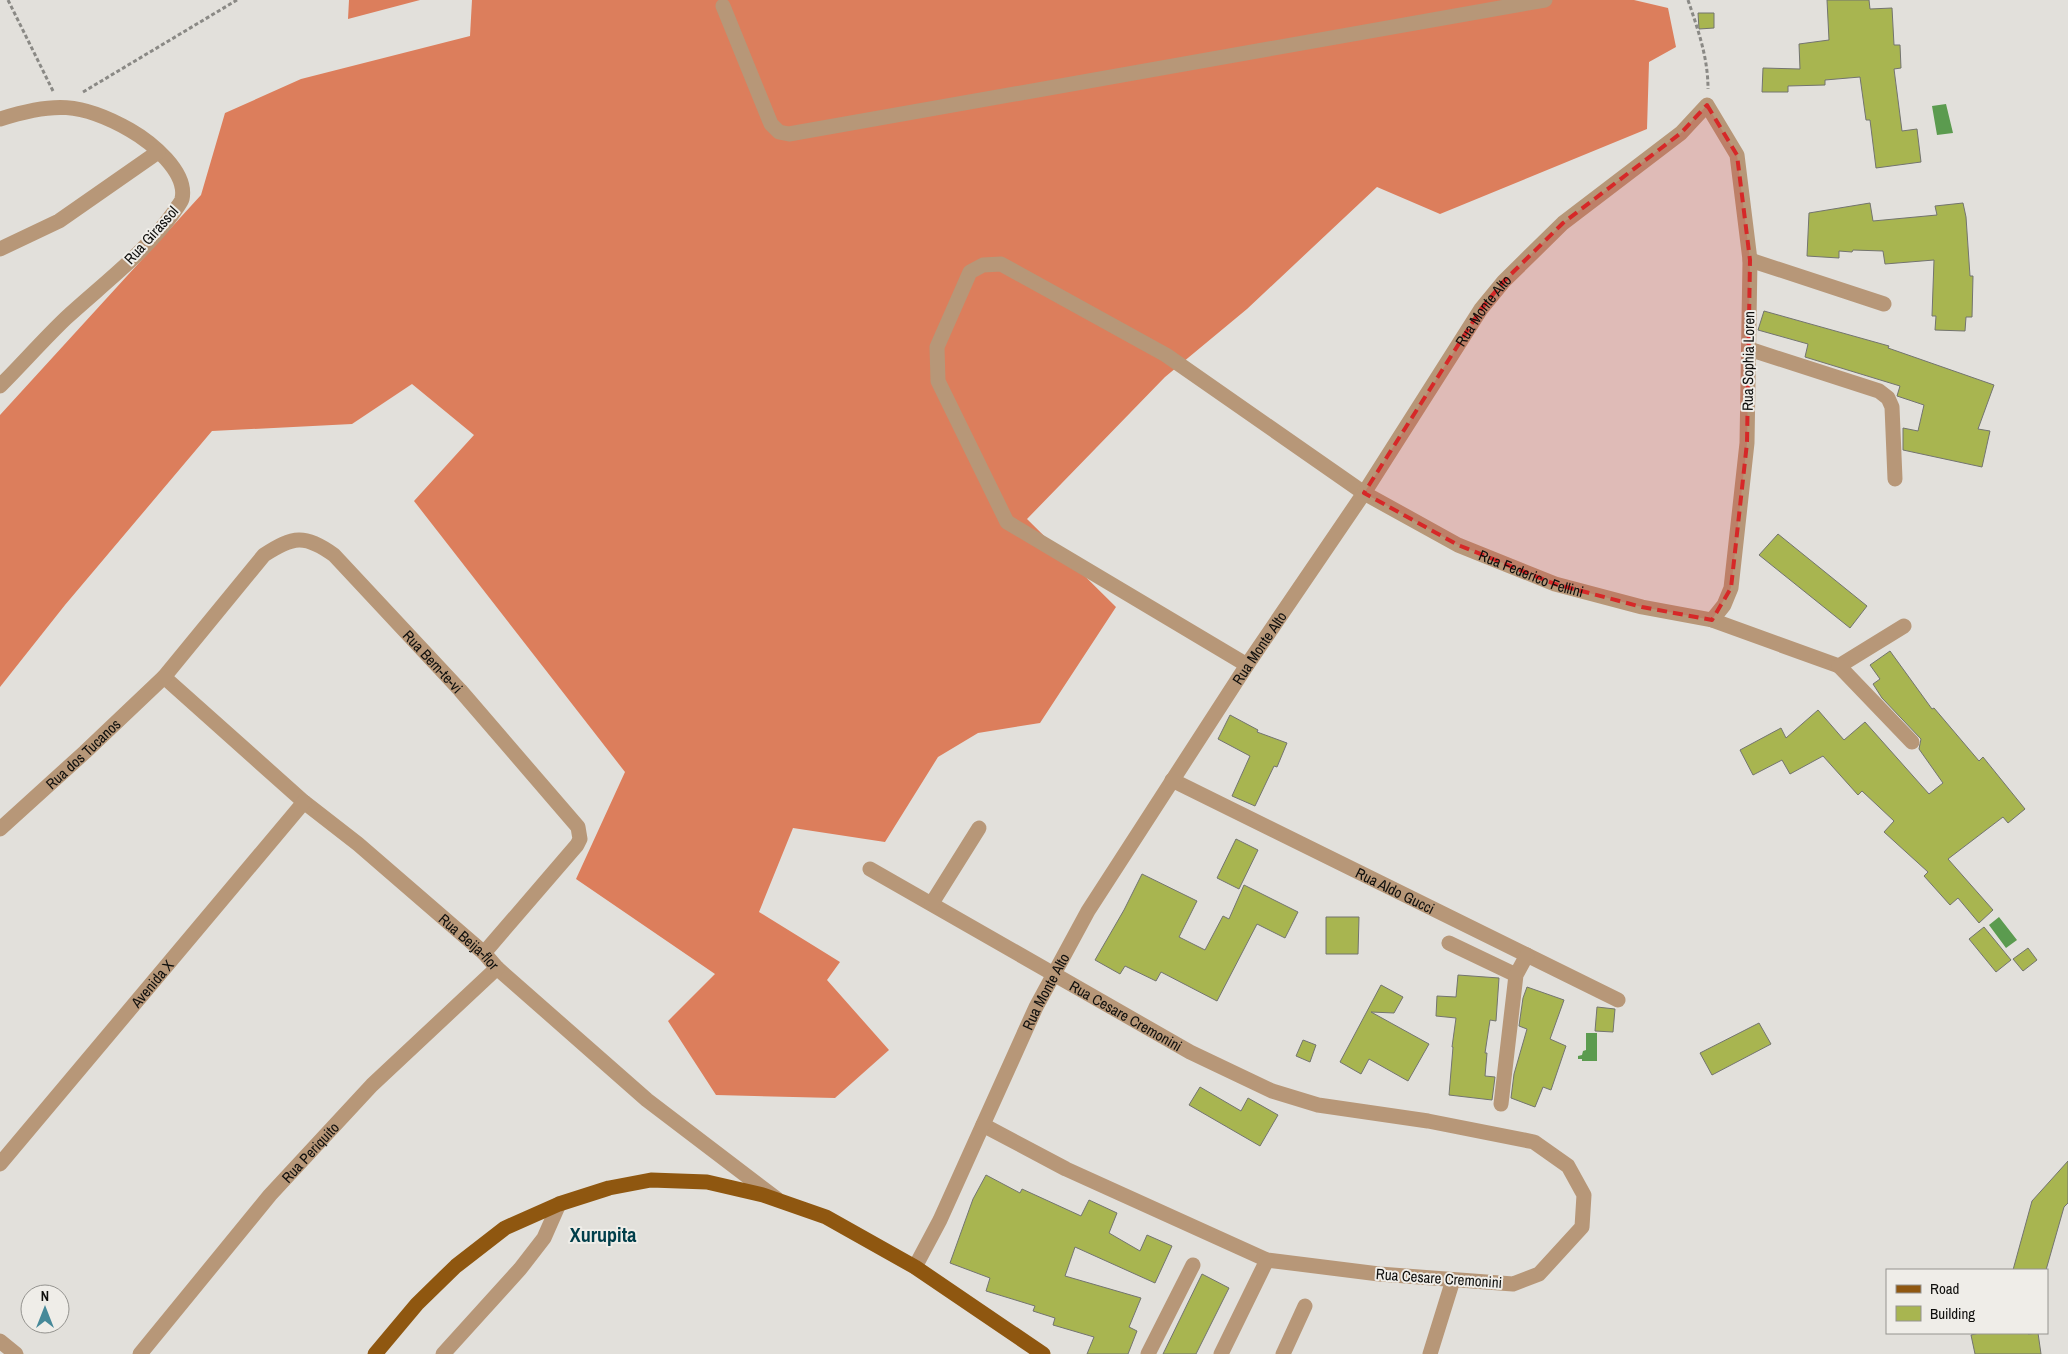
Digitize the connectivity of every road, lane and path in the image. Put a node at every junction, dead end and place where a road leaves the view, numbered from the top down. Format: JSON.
{"nodes":[{"id":1,"x":8,"y":0,"type":"edge"},
{"id":2,"x":237,"y":0,"type":"edge"},
{"id":3,"x":1545,"y":0,"type":"edge"},
{"id":4,"x":1688,"y":0,"type":"edge"},
{"id":5,"x":723,"y":6,"type":"dead end"},
{"id":6,"x":1707,"y":105,"type":"junction"},
{"id":7,"x":60,"y":106,"type":"junction"},
{"id":8,"x":0,"y":119,"type":"edge"},
{"id":9,"x":158,"y":152,"type":"junction"},
{"id":10,"x":0,"y":249,"type":"edge"},
{"id":11,"x":1750,"y":260,"type":"junction"},
{"id":12,"x":1884,"y":304,"type":"dead end"},
{"id":13,"x":1749,"y":349,"type":"junction"},
{"id":14,"x":0,"y":386,"type":"edge"},
{"id":15,"x":1895,"y":479,"type":"dead end"},
{"id":16,"x":1364,"y":493,"type":"junction"},
{"id":17,"x":1712,"y":620,"type":"junction"},
{"id":18,"x":1904,"y":626,"type":"dead end"},
{"id":19,"x":1247,"y":665,"type":"junction"},
{"id":20,"x":1839,"y":666,"type":"junction"},
{"id":21,"x":164,"y":677,"type":"junction"},
{"id":22,"x":1912,"y":742,"type":"dead end"},
{"id":23,"x":1172,"y":780,"type":"junction"},
{"id":24,"x":304,"y":802,"type":"junction"},
{"id":25,"x":979,"y":828,"type":"dead end"},
{"id":26,"x":0,"y":829,"type":"edge"},
{"id":27,"x":870,"y":869,"type":"dead end"},
{"id":28,"x":932,"y":904,"type":"junction"},
{"id":29,"x":1449,"y":943,"type":"dead end"},
{"id":30,"x":484,"y":953,"type":"junction"},
{"id":31,"x":1528,"y":955,"type":"junction"},
{"id":32,"x":497,"y":968,"type":"junction"},
{"id":33,"x":1055,"y":973,"type":"junction"},
{"id":34,"x":1516,"y":976,"type":"junction"},
{"id":35,"x":1618,"y":1000,"type":"dead end"},
{"id":36,"x":1501,"y":1104,"type":"dead end"},
{"id":37,"x":983,"y":1125,"type":"junction"},
{"id":38,"x":0,"y":1164,"type":"edge"},
{"id":39,"x":779,"y":1200,"type":"junction"},
{"id":40,"x":559,"y":1204,"type":"junction"},
{"id":41,"x":1267,"y":1260,"type":"junction"},
{"id":42,"x":1193,"y":1265,"type":"dead end"},
{"id":43,"x":915,"y":1267,"type":"junction"},
{"id":44,"x":1453,"y":1280,"type":"junction"},
{"id":45,"x":1305,"y":1306,"type":"dead end"},
{"id":46,"x":0,"y":1341,"type":"edge"},
{"id":47,"x":16,"y":1354,"type":"edge"},
{"id":48,"x":140,"y":1354,"type":"edge"},
{"id":49,"x":374,"y":1354,"type":"edge"},
{"id":50,"x":443,"y":1354,"type":"edge"},
{"id":51,"x":1043,"y":1354,"type":"edge"},
{"id":52,"x":1148,"y":1354,"type":"edge"},
{"id":53,"x":1221,"y":1354,"type":"edge"},
{"id":54,"x":1283,"y":1354,"type":"edge"},
{"id":55,"x":1430,"y":1354,"type":"edge"}],
"edges":[{"from":1,"to":7,"type":"path"},
{"from":2,"to":7,"type":"path"},
{"from":3,"to":5,"type":"street"},
{"from":4,"to":6,"type":"path"},
{"from":6,"to":11,"type":"street","name":"Rua Sophia Loren"},
{"from":6,"to":16,"type":"street","name":"Rua Monte Alto"},
{"from":7,"to":8,"type":"street","name":"Rua Girassol"},
{"from":7,"to":9,"type":"street","name":"Rua Girassol"},
{"from":9,"to":10,"type":"street"},
{"from":9,"to":14,"type":"street","name":"Rua Girassol"},
{"from":11,"to":12,"type":"street"},
{"from":11,"to":13,"type":"street","name":"Rua Sophia Loren"},
{"from":13,"to":15,"type":"street"},
{"from":13,"to":17,"type":"street","name":"Rua Sophia Loren"},
{"from":16,"to":17,"type":"street","name":"Rua Federico Fellini"},
{"from":16,"to":19,"type":"street","name":"Rua Monte Alto"},
{"from":16,"to":19,"type":"street","name":"Rua Federico Fellini"},
{"from":17,"to":20,"type":"street","name":"Rua Federico Fellini"},
{"from":18,"to":20,"type":"street"},
{"from":19,"to":23,"type":"street","name":"Rua Monte Alto"},
{"from":20,"to":22,"type":"street"},
{"from":21,"to":24,"type":"street","name":"Rua Beija-flor"},
{"from":21,"to":26,"type":"street","name":"Rua dos Tucanos"},
{"from":21,"to":30,"type":"street","name":"Rua Bem-te-vi"},
{"from":23,"to":31,"type":"street","name":"Rua Aldo Gucci"},
{"from":23,"to":33,"type":"street","name":"Rua Monte Alto"},
{"from":24,"to":30,"type":"street","name":"Rua Beija-flor"},
{"from":24,"to":38,"type":"street","name":"Avenida X"},
{"from":25,"to":28,"type":"street"},
{"from":27,"to":28,"type":"street","name":"Rua Cesare Cremonini"},
{"from":28,"to":33,"type":"street","name":"Rua Cesare Cremonini"},
{"from":29,"to":34,"type":"street"},
{"from":30,"to":32,"type":"street","name":"Rua Beija-flor"},
{"from":31,"to":34,"type":"street"},
{"from":31,"to":35,"type":"street","name":"Rua Aldo Gucci"},
{"from":32,"to":39,"type":"street","name":"Rua Beija-flor"},
{"from":32,"to":48,"type":"street","name":"Rua Periquito"},
{"from":33,"to":37,"type":"street","name":"Rua Monte Alto"},
{"from":33,"to":44,"type":"street","name":"Rua Cesare Cremonini"},
{"from":34,"to":36,"type":"street"},
{"from":37,"to":41,"type":"street","name":"Rua Cesare Cremonini"},
{"from":37,"to":43,"type":"street","name":"Rua Monte Alto"},
{"from":39,"to":40,"type":"main road"},
{"from":39,"to":43,"type":"main road"},
{"from":40,"to":49,"type":"main road"},
{"from":40,"to":50,"type":"street"},
{"from":41,"to":44,"type":"street","name":"Rua Cesare Cremonini"},
{"from":41,"to":53,"type":"street"},
{"from":42,"to":52,"type":"street"},
{"from":43,"to":51,"type":"main road"},
{"from":44,"to":55,"type":"street"},
{"from":45,"to":54,"type":"street"},
{"from":46,"to":47,"type":"street"}]}
